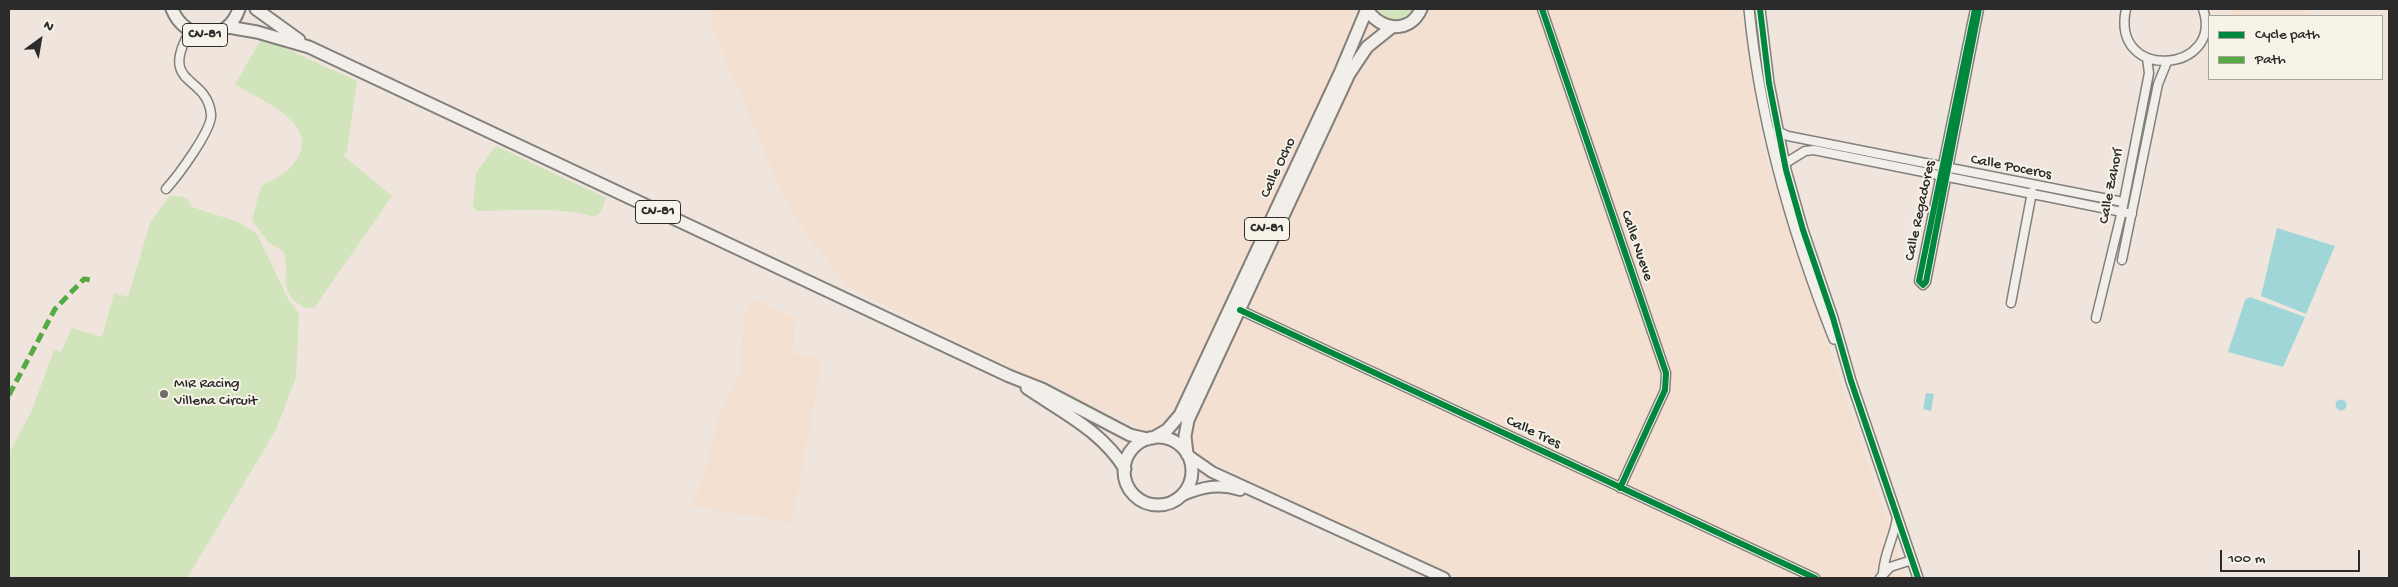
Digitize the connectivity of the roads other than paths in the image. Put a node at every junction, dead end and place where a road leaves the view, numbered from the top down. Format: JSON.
{"nodes":[{"id":1,"x":172,"y":9,"type":"edge"},
{"id":2,"x":238,"y":9,"type":"edge"},
{"id":3,"x":256,"y":9,"type":"edge"},
{"id":4,"x":1367,"y":9,"type":"edge"},
{"id":5,"x":1430,"y":9,"type":"edge"},
{"id":6,"x":1542,"y":9,"type":"edge"},
{"id":7,"x":1749,"y":9,"type":"edge"},
{"id":8,"x":1760,"y":9,"type":"edge"},
{"id":9,"x":1975,"y":9,"type":"edge"},
{"id":10,"x":1979,"y":9,"type":"edge"},
{"id":11,"x":2119,"y":9,"type":"edge"},
{"id":12,"x":2126,"y":9,"type":"edge"},
{"id":13,"x":2203,"y":9,"type":"edge"},
{"id":14,"x":1420,"y":12,"type":"edge"},
{"id":15,"x":2124,"y":20,"type":"junction"},
{"id":16,"x":228,"y":27,"type":"junction"},
{"id":17,"x":1392,"y":27,"type":"junction"},
{"id":18,"x":190,"y":31,"type":"junction"},
{"id":19,"x":309,"y":47,"type":"junction"},
{"id":20,"x":2147,"y":58,"type":"junction"},
{"id":21,"x":2167,"y":62,"type":"junction"},
{"id":22,"x":1777,"y":132,"type":"junction"},
{"id":23,"x":1784,"y":164,"type":"junction"},
{"id":24,"x":1944,"y":171,"type":"junction"},
{"id":25,"x":166,"y":189,"type":"dead end"},
{"id":26,"x":2032,"y":192,"type":"junction"},
{"id":27,"x":2123,"y":202,"type":"junction"},
{"id":28,"x":2122,"y":211,"type":"junction"},
{"id":29,"x":2132,"y":214,"type":"junction"},
{"id":30,"x":2122,"y":260,"type":"dead end"},
{"id":31,"x":2011,"y":303,"type":"dead end"},
{"id":32,"x":1240,"y":310,"type":"junction"},
{"id":33,"x":2096,"y":318,"type":"dead end"},
{"id":34,"x":1009,"y":376,"type":"junction"},
{"id":35,"x":1851,"y":381,"type":"junction"},
{"id":36,"x":1151,"y":438,"type":"junction"},
{"id":37,"x":1188,"y":455,"type":"junction"},
{"id":38,"x":1125,"y":469,"type":"junction"},
{"id":39,"x":1620,"y":488,"type":"junction"},
{"id":40,"x":1183,"y":495,"type":"junction"},
{"id":41,"x":1302,"y":512,"type":"junction"},
{"id":42,"x":1897,"y":514,"type":"junction"},
{"id":43,"x":1912,"y":560,"type":"junction"},
{"id":44,"x":1882,"y":576,"type":"edge"},
{"id":45,"x":1444,"y":578,"type":"edge"},
{"id":46,"x":1815,"y":578,"type":"edge"},
{"id":47,"x":1918,"y":578,"type":"edge"}],
"edges":[{"from":1,"to":18,"type":"main road","number":"CV-81"},
{"from":2,"to":16,"type":"main road","number":"CV-81"},
{"from":3,"to":19,"type":"main road","number":"CV-81"},
{"from":4,"to":17,"type":"main road","number":"CV-81"},
{"from":4,"to":36,"type":"main road","name":"Calle Ocho","number":"CV-81"},
{"from":5,"to":14,"type":"main road","number":"CV-81"},
{"from":6,"to":39,"type":"street","name":"Calle Nueve"},
{"from":7,"to":35,"type":"street"},
{"from":8,"to":22,"type":"street"},
{"from":9,"to":24,"type":"street","name":"Calle Regadores"},
{"from":10,"to":24,"type":"street","name":"Calle Regadores"},
{"from":11,"to":15,"type":"street"},
{"from":12,"to":15,"type":"street"},
{"from":13,"to":21,"type":"street"},
{"from":14,"to":17,"type":"main road","number":"CV-81"},
{"from":15,"to":20,"type":"street"},
{"from":16,"to":18,"type":"main road","number":"CV-81"},
{"from":16,"to":19,"type":"main road","number":"CV-81"},
{"from":17,"to":32,"type":"main road","name":"Calle Ocho","number":"CV-81"},
{"from":18,"to":25,"type":"street"},
{"from":19,"to":34,"type":"main road","number":"CV-81"},
{"from":20,"to":21,"type":"street"},
{"from":20,"to":27,"type":"street","name":"Calle Zahorí"},
{"from":21,"to":29,"type":"street","name":"Calle Zahorí"},
{"from":22,"to":23,"type":"street"},
{"from":22,"to":24,"type":"street","name":"Calle Poceros"},
{"from":23,"to":24,"type":"street","name":"Calle Poceros"},
{"from":23,"to":35,"type":"street"},
{"from":24,"to":24,"type":"street","name":"Calle Regadores"},
{"from":24,"to":26,"type":"street","name":"Calle Poceros"},
{"from":24,"to":27,"type":"street","name":"Calle Poceros"},
{"from":26,"to":28,"type":"street","name":"Calle Poceros"},
{"from":26,"to":31,"type":"street"},
{"from":27,"to":28,"type":"street","name":"Calle Zahorí"},
{"from":28,"to":29,"type":"street","name":"Calle Poceros"},
{"from":28,"to":33,"type":"street","name":"Calle Zahorí"},
{"from":29,"to":30,"type":"street","name":"Calle Zahorí"},
{"from":32,"to":37,"type":"main road","name":"Calle Ocho","number":"CV-81"},
{"from":32,"to":39,"type":"street","name":"Calle Tres"},
{"from":34,"to":36,"type":"main road","number":"CV-81"},
{"from":34,"to":38,"type":"main road","number":"CV-81"},
{"from":35,"to":42,"type":"street"},
{"from":36,"to":37,"type":"main road","number":"CV-81"},
{"from":36,"to":38,"type":"main road","number":"CV-81"},
{"from":37,"to":40,"type":"main road","number":"CV-81"},
{"from":37,"to":41,"type":"main road"},
{"from":38,"to":40,"type":"main road","number":"CV-81"},
{"from":39,"to":46,"type":"street","name":"Calle Tres"},
{"from":40,"to":41,"type":"main road"},
{"from":41,"to":45,"type":"main road"},
{"from":42,"to":43,"type":"street"},
{"from":42,"to":44,"type":"street"},
{"from":43,"to":44,"type":"street"},
{"from":43,"to":47,"type":"street"}]}
